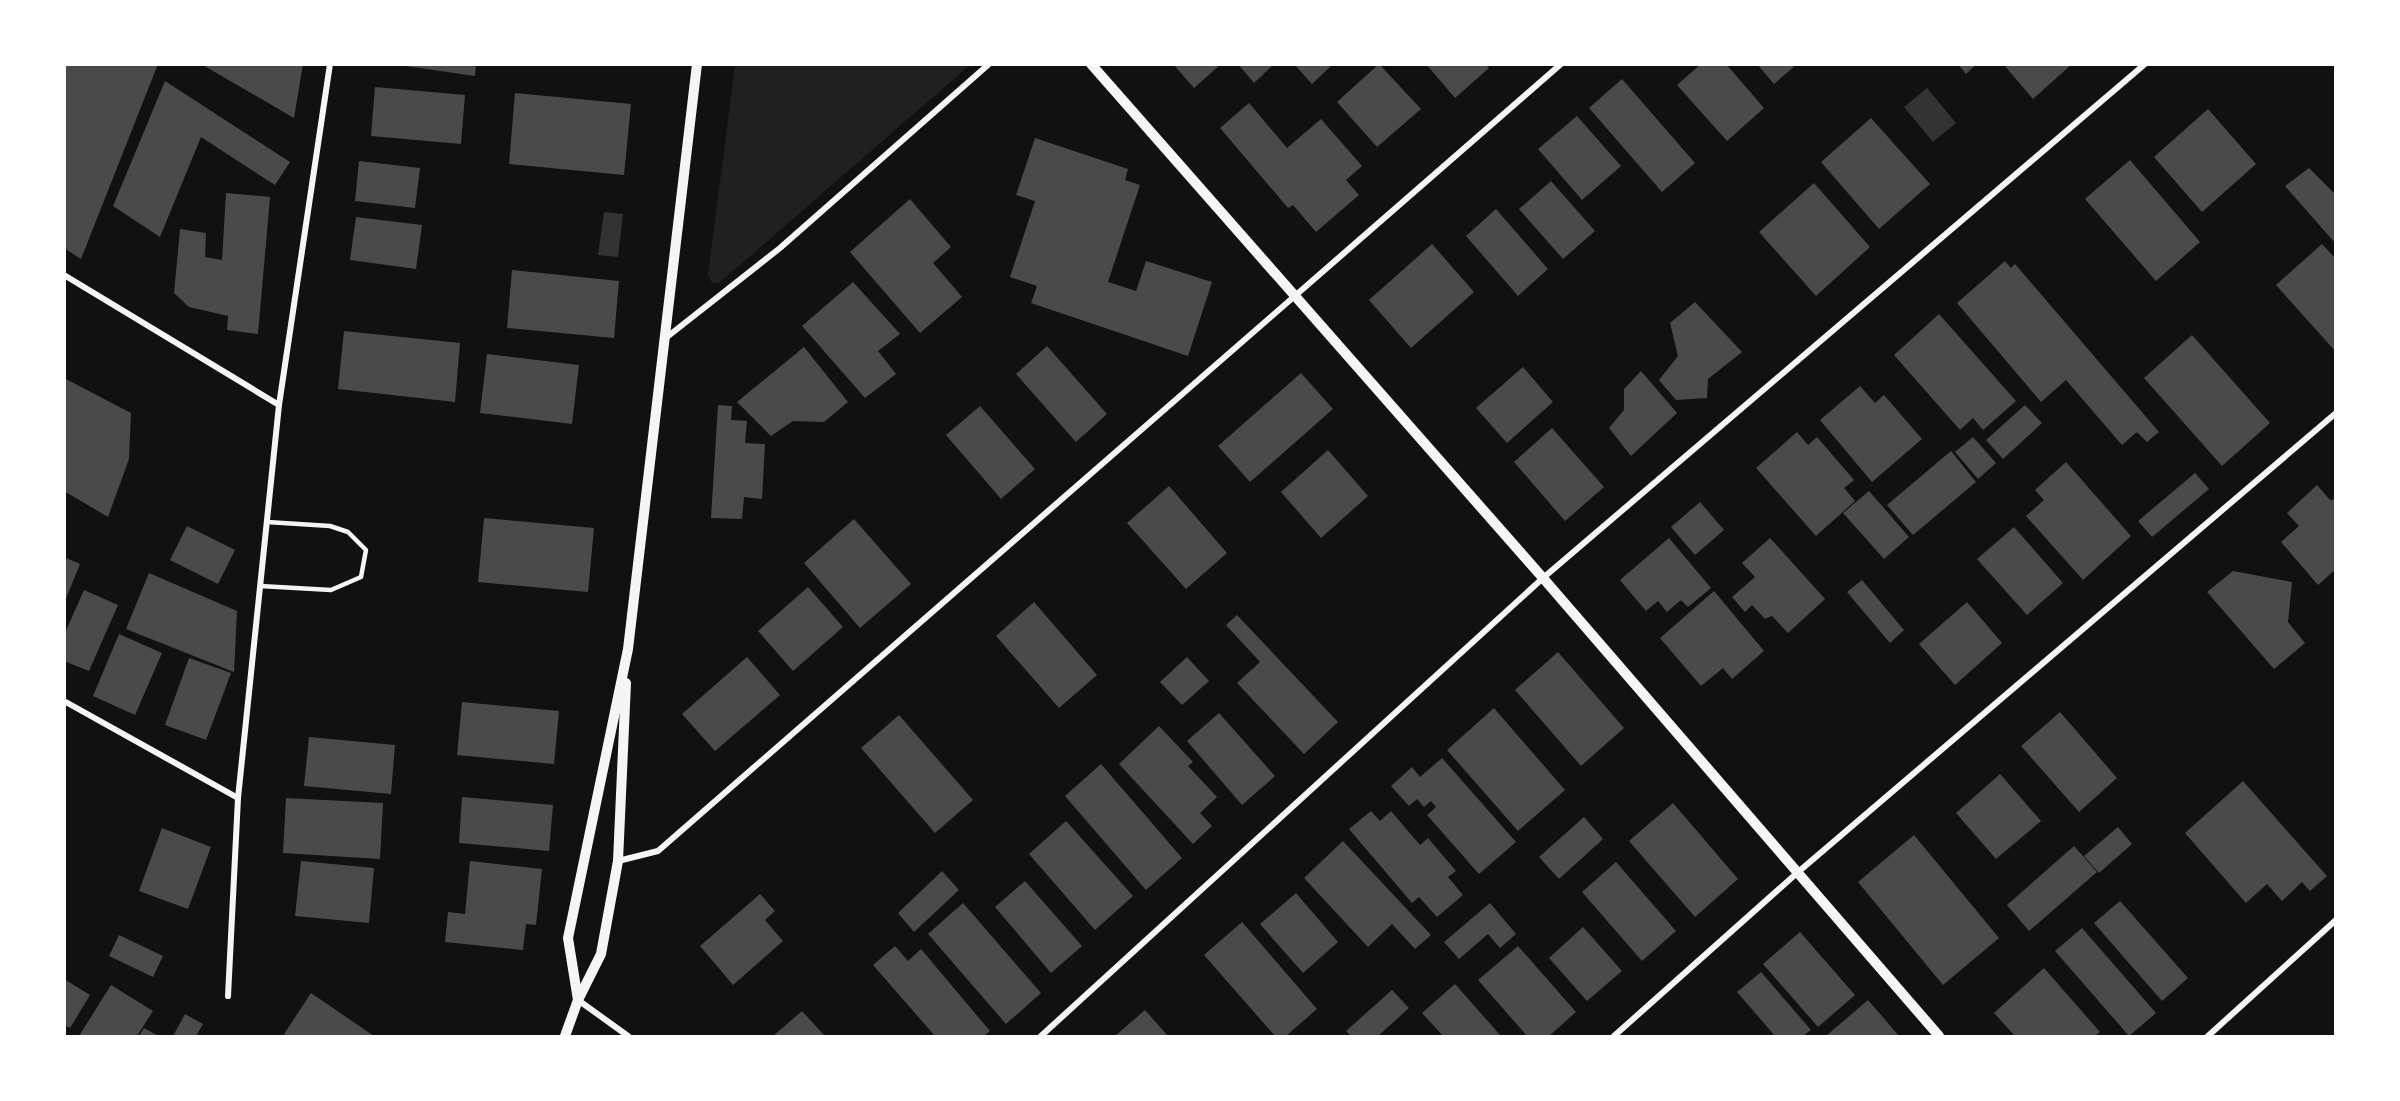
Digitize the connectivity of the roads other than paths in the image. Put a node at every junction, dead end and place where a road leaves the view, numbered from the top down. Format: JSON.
{"nodes":[{"id":1,"x":330,"y":64,"type":"edge"},
{"id":2,"x":698,"y":64,"type":"edge"},
{"id":3,"x":989,"y":64,"type":"edge"},
{"id":4,"x":1091,"y":64,"type":"edge"},
{"id":5,"x":1561,"y":64,"type":"edge"},
{"id":6,"x":2145,"y":64,"type":"edge"},
{"id":7,"x":64,"y":275,"type":"edge"},
{"id":8,"x":1294,"y":296,"type":"junction"},
{"id":9,"x":667,"y":337,"type":"junction"},
{"id":10,"x":279,"y":405,"type":"junction"},
{"id":11,"x":2336,"y":413,"type":"edge"},
{"id":12,"x":267,"y":522,"type":"junction"},
{"id":13,"x":1543,"y":578,"type":"junction"},
{"id":14,"x":260,"y":586,"type":"junction"},
{"id":15,"x":628,"y":649,"type":"junction"},
{"id":16,"x":64,"y":701,"type":"edge"},
{"id":17,"x":238,"y":798,"type":"junction"},
{"id":18,"x":618,"y":861,"type":"junction"},
{"id":19,"x":1797,"y":873,"type":"junction"},
{"id":20,"x":2336,"y":920,"type":"edge"},
{"id":21,"x":228,"y":996,"type":"dead end"},
{"id":22,"x":578,"y":1000,"type":"junction"},
{"id":23,"x":565,"y":1036,"type":"edge"},
{"id":24,"x":627,"y":1036,"type":"edge"},
{"id":25,"x":1041,"y":1036,"type":"edge"},
{"id":26,"x":1614,"y":1036,"type":"edge"},
{"id":27,"x":1939,"y":1036,"type":"edge"},
{"id":28,"x":2208,"y":1036,"type":"edge"}],
"edges":[{"from":1,"to":10,"type":"street"},
{"from":2,"to":9,"type":"street"},
{"from":3,"to":9,"type":"street"},
{"from":4,"to":8,"type":"street"},
{"from":5,"to":8,"type":"street"},
{"from":6,"to":13,"type":"street"},
{"from":7,"to":10,"type":"street"},
{"from":8,"to":13,"type":"street"},
{"from":8,"to":18,"type":"street"},
{"from":9,"to":15,"type":"street"},
{"from":10,"to":12,"type":"street"},
{"from":11,"to":19,"type":"street"},
{"from":12,"to":14,"type":"street"},
{"from":12,"to":14,"type":"lane"},
{"from":13,"to":19,"type":"street"},
{"from":13,"to":25,"type":"street"},
{"from":14,"to":17,"type":"street"},
{"from":15,"to":18,"type":"street"},
{"from":15,"to":22,"type":"street"},
{"from":16,"to":17,"type":"street"},
{"from":17,"to":21,"type":"street"},
{"from":18,"to":22,"type":"street"},
{"from":19,"to":26,"type":"street"},
{"from":19,"to":27,"type":"street"},
{"from":20,"to":28,"type":"street"},
{"from":22,"to":23,"type":"street"},
{"from":22,"to":24,"type":"street"}]}
